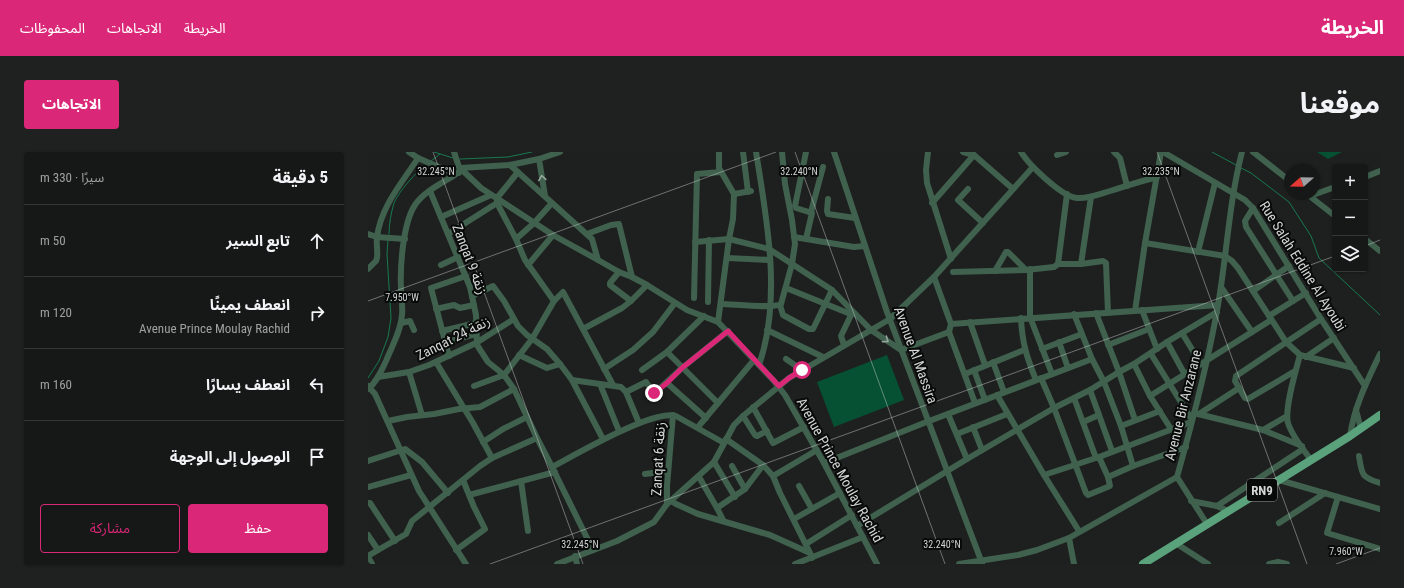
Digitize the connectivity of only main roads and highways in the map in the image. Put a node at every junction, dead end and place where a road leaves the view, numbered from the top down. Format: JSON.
{"nodes":[{"id":1,"x":1380,"y":415,"type":"edge"},
{"id":2,"x":1143,"y":564,"type":"edge"}],
"edges":[{"from":1,"to":2,"type":"main road","number":"RN9"}]}
